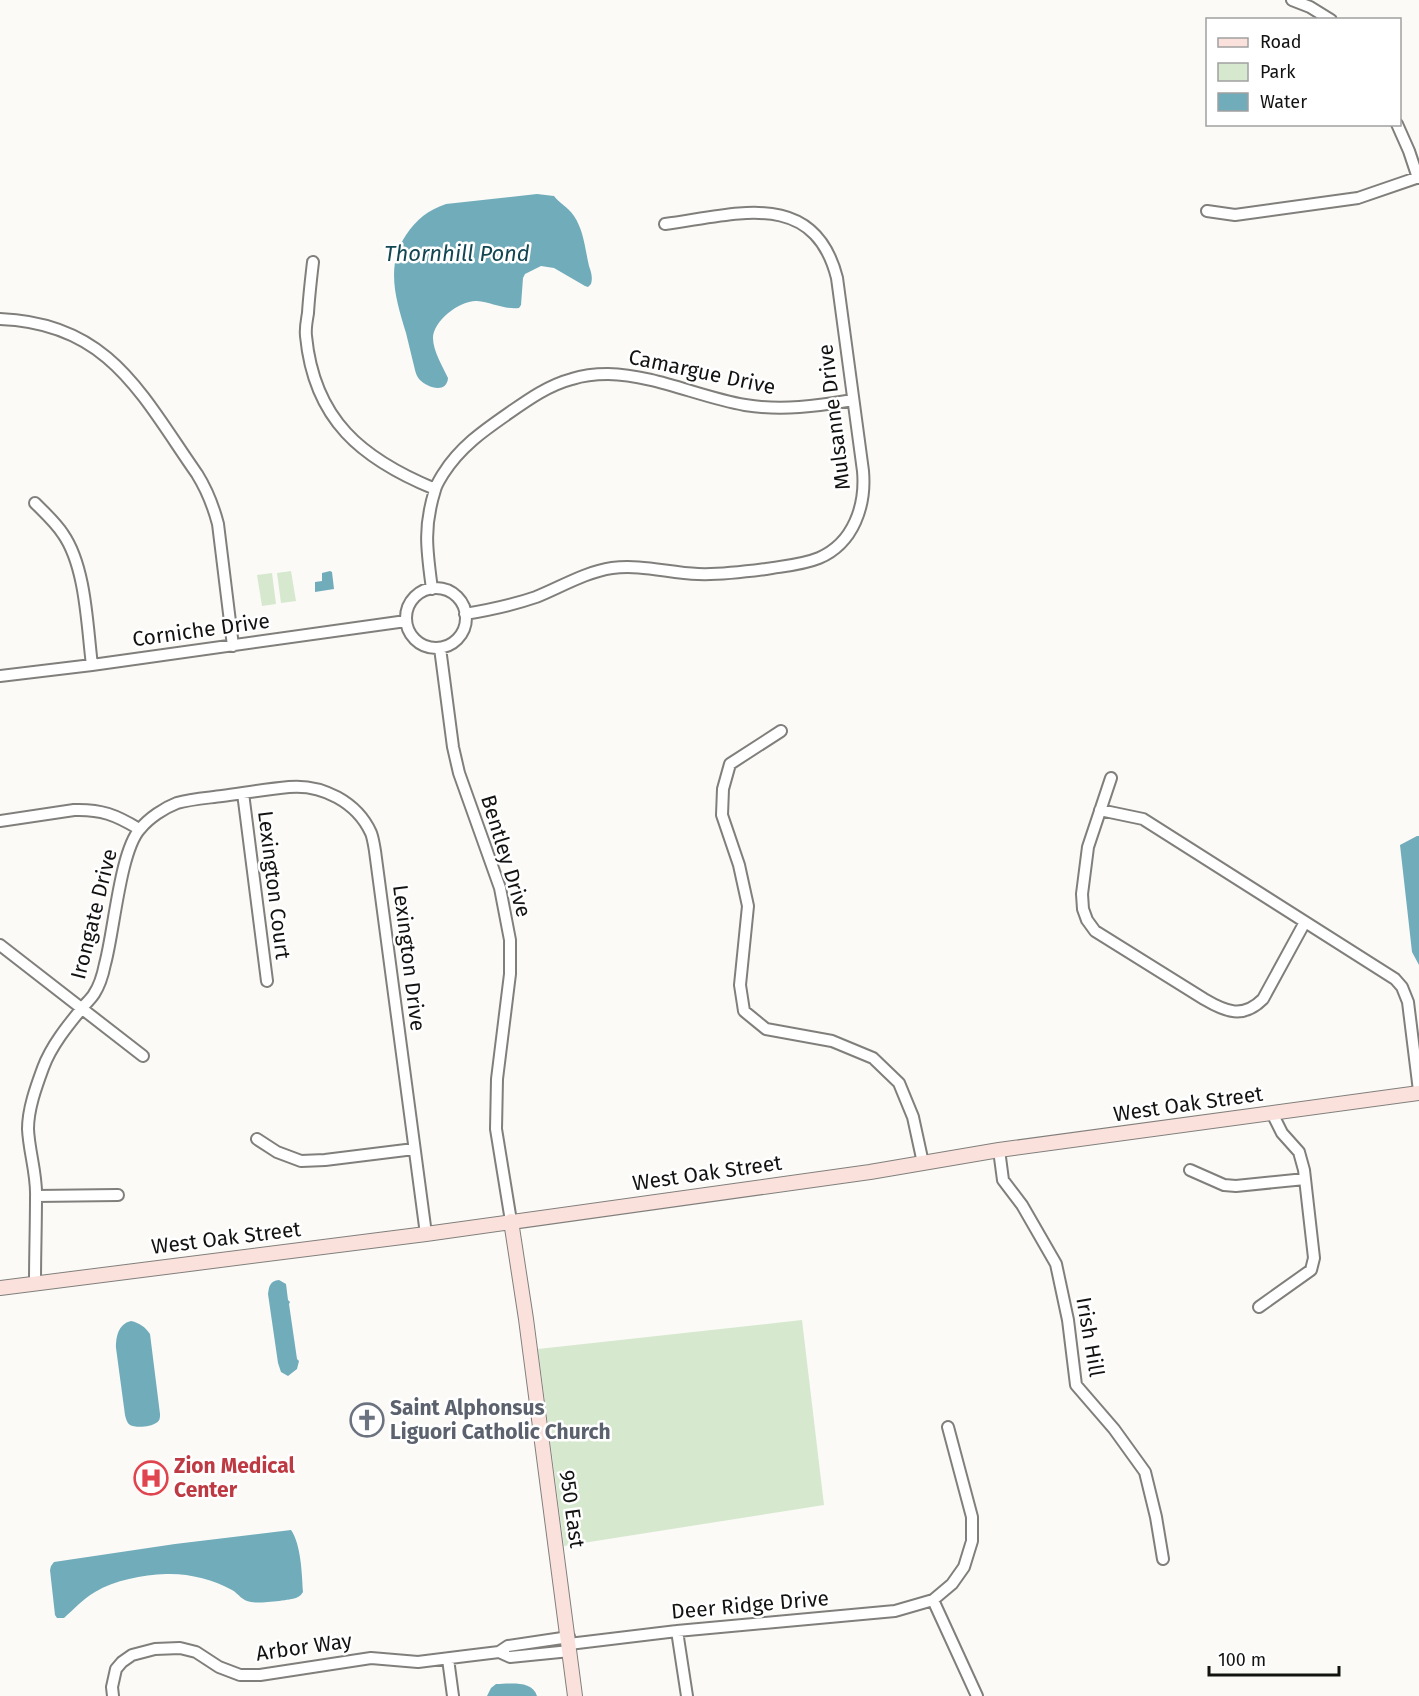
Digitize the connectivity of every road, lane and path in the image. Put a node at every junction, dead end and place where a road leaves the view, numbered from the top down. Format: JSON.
{"nodes":[{"id":1,"x":1292,"y":0,"type":"edge"},
{"id":2,"x":1328,"y":18,"type":"edge"},
{"id":3,"x":1397,"y":126,"type":"edge"},
{"id":4,"x":1418,"y":177,"type":"edge"},
{"id":5,"x":1207,"y":210,"type":"dead end"},
{"id":6,"x":665,"y":224,"type":"dead end"},
{"id":7,"x":313,"y":262,"type":"dead end"},
{"id":8,"x":0,"y":319,"type":"edge"},
{"id":9,"x":853,"y":400,"type":"junction"},
{"id":10,"x":435,"y":489,"type":"junction"},
{"id":11,"x":35,"y":503,"type":"dead end"},
{"id":12,"x":432,"y":589,"type":"junction"},
{"id":13,"x":465,"y":614,"type":"junction"},
{"id":14,"x":406,"y":621,"type":"junction"},
{"id":15,"x":234,"y":646,"type":"junction"},
{"id":16,"x":440,"y":648,"type":"junction"},
{"id":17,"x":92,"y":665,"type":"junction"},
{"id":18,"x":0,"y":676,"type":"edge"},
{"id":19,"x":781,"y":731,"type":"dead end"},
{"id":20,"x":1111,"y":778,"type":"dead end"},
{"id":21,"x":243,"y":793,"type":"junction"},
{"id":22,"x":1100,"y":810,"type":"junction"},
{"id":23,"x":0,"y":821,"type":"edge"},
{"id":24,"x":139,"y":829,"type":"junction"},
{"id":25,"x":1305,"y":922,"type":"junction"},
{"id":26,"x":0,"y":945,"type":"edge"},
{"id":27,"x":267,"y":981,"type":"dead end"},
{"id":28,"x":82,"y":1008,"type":"junction"},
{"id":29,"x":143,"y":1056,"type":"dead end"},
{"id":30,"x":1419,"y":1092,"type":"edge"},
{"id":31,"x":1272,"y":1113,"type":"junction"},
{"id":32,"x":257,"y":1139,"type":"dead end"},
{"id":33,"x":414,"y":1149,"type":"junction"},
{"id":34,"x":999,"y":1150,"type":"junction"},
{"id":35,"x":923,"y":1164,"type":"junction"},
{"id":36,"x":1190,"y":1170,"type":"dead end"},
{"id":37,"x":1305,"y":1179,"type":"junction"},
{"id":38,"x":118,"y":1195,"type":"dead end"},
{"id":39,"x":36,"y":1196,"type":"junction"},
{"id":40,"x":511,"y":1221,"type":"junction"},
{"id":41,"x":426,"y":1234,"type":"junction"},
{"id":42,"x":35,"y":1283,"type":"junction"},
{"id":43,"x":0,"y":1288,"type":"edge"},
{"id":44,"x":1259,"y":1307,"type":"dead end"},
{"id":45,"x":948,"y":1426,"type":"dead end"},
{"id":46,"x":1163,"y":1558,"type":"dead end"},
{"id":47,"x":933,"y":1600,"type":"junction"},
{"id":48,"x":678,"y":1631,"type":"junction"},
{"id":49,"x":570,"y":1644,"type":"junction"},
{"id":50,"x":448,"y":1659,"type":"junction"},
{"id":51,"x":113,"y":1696,"type":"edge"},
{"id":52,"x":453,"y":1696,"type":"edge"},
{"id":53,"x":575,"y":1696,"type":"edge"},
{"id":54,"x":687,"y":1696,"type":"edge"},
{"id":55,"x":977,"y":1696,"type":"edge"}],
"edges":[{"from":1,"to":2,"type":"street"},
{"from":3,"to":4,"type":"street"},
{"from":4,"to":5,"type":"street"},
{"from":6,"to":9,"type":"street","name":"Mulsanne Drive"},
{"from":7,"to":10,"type":"street"},
{"from":8,"to":15,"type":"street"},
{"from":9,"to":10,"type":"street","name":"Camargue Drive"},
{"from":9,"to":13,"type":"street","name":"Mulsanne Drive"},
{"from":10,"to":12,"type":"street","name":"Camargue Drive"},
{"from":11,"to":17,"type":"street"},
{"from":12,"to":13,"type":"street"},
{"from":12,"to":14,"type":"street"},
{"from":13,"to":16,"type":"street"},
{"from":14,"to":15,"type":"street","name":"Corniche Drive"},
{"from":14,"to":16,"type":"street"},
{"from":15,"to":17,"type":"street","name":"Corniche Drive"},
{"from":16,"to":40,"type":"street","name":"Bentley Drive"},
{"from":17,"to":18,"type":"street","name":"Corniche Drive"},
{"from":19,"to":35,"type":"street"},
{"from":20,"to":22,"type":"street"},
{"from":21,"to":24,"type":"street","name":"Irongate Drive"},
{"from":21,"to":27,"type":"street","name":"Lexington Court"},
{"from":21,"to":33,"type":"street","name":"Lexington Drive"},
{"from":22,"to":25,"type":"street"},
{"from":22,"to":25,"type":"street"},
{"from":23,"to":24,"type":"street"},
{"from":24,"to":28,"type":"street","name":"Irongate Drive"},
{"from":25,"to":30,"type":"street"},
{"from":26,"to":28,"type":"street"},
{"from":28,"to":29,"type":"street"},
{"from":28,"to":39,"type":"street","name":"Irongate Drive"},
{"from":30,"to":31,"type":"main road","name":"West Oak Street"},
{"from":31,"to":34,"type":"main road","name":"West Oak Street"},
{"from":31,"to":37,"type":"street"},
{"from":32,"to":33,"type":"street"},
{"from":33,"to":41,"type":"street","name":"Lexington Drive"},
{"from":34,"to":35,"type":"main road","name":"West Oak Street"},
{"from":34,"to":46,"type":"street","name":"Irish Hill"},
{"from":35,"to":40,"type":"main road","name":"West Oak Street"},
{"from":36,"to":37,"type":"street"},
{"from":37,"to":44,"type":"street"},
{"from":38,"to":39,"type":"street"},
{"from":39,"to":42,"type":"street","name":"Irongate Drive"},
{"from":40,"to":41,"type":"main road","name":"West Oak Street"},
{"from":40,"to":49,"type":"main road","name":"950 East"},
{"from":41,"to":42,"type":"main road","name":"West Oak Street"},
{"from":42,"to":43,"type":"main road","name":"West Oak Street"},
{"from":45,"to":47,"type":"street"},
{"from":47,"to":48,"type":"street","name":"Deer Ridge Drive"},
{"from":47,"to":55,"type":"street"},
{"from":48,"to":49,"type":"street","name":"Deer Ridge Drive"},
{"from":48,"to":54,"type":"street"},
{"from":49,"to":50,"type":"street","name":"Arbor Way"},
{"from":49,"to":53,"type":"main road","name":"950 East"},
{"from":50,"to":51,"type":"street","name":"Arbor Way"},
{"from":50,"to":52,"type":"street"}]}
